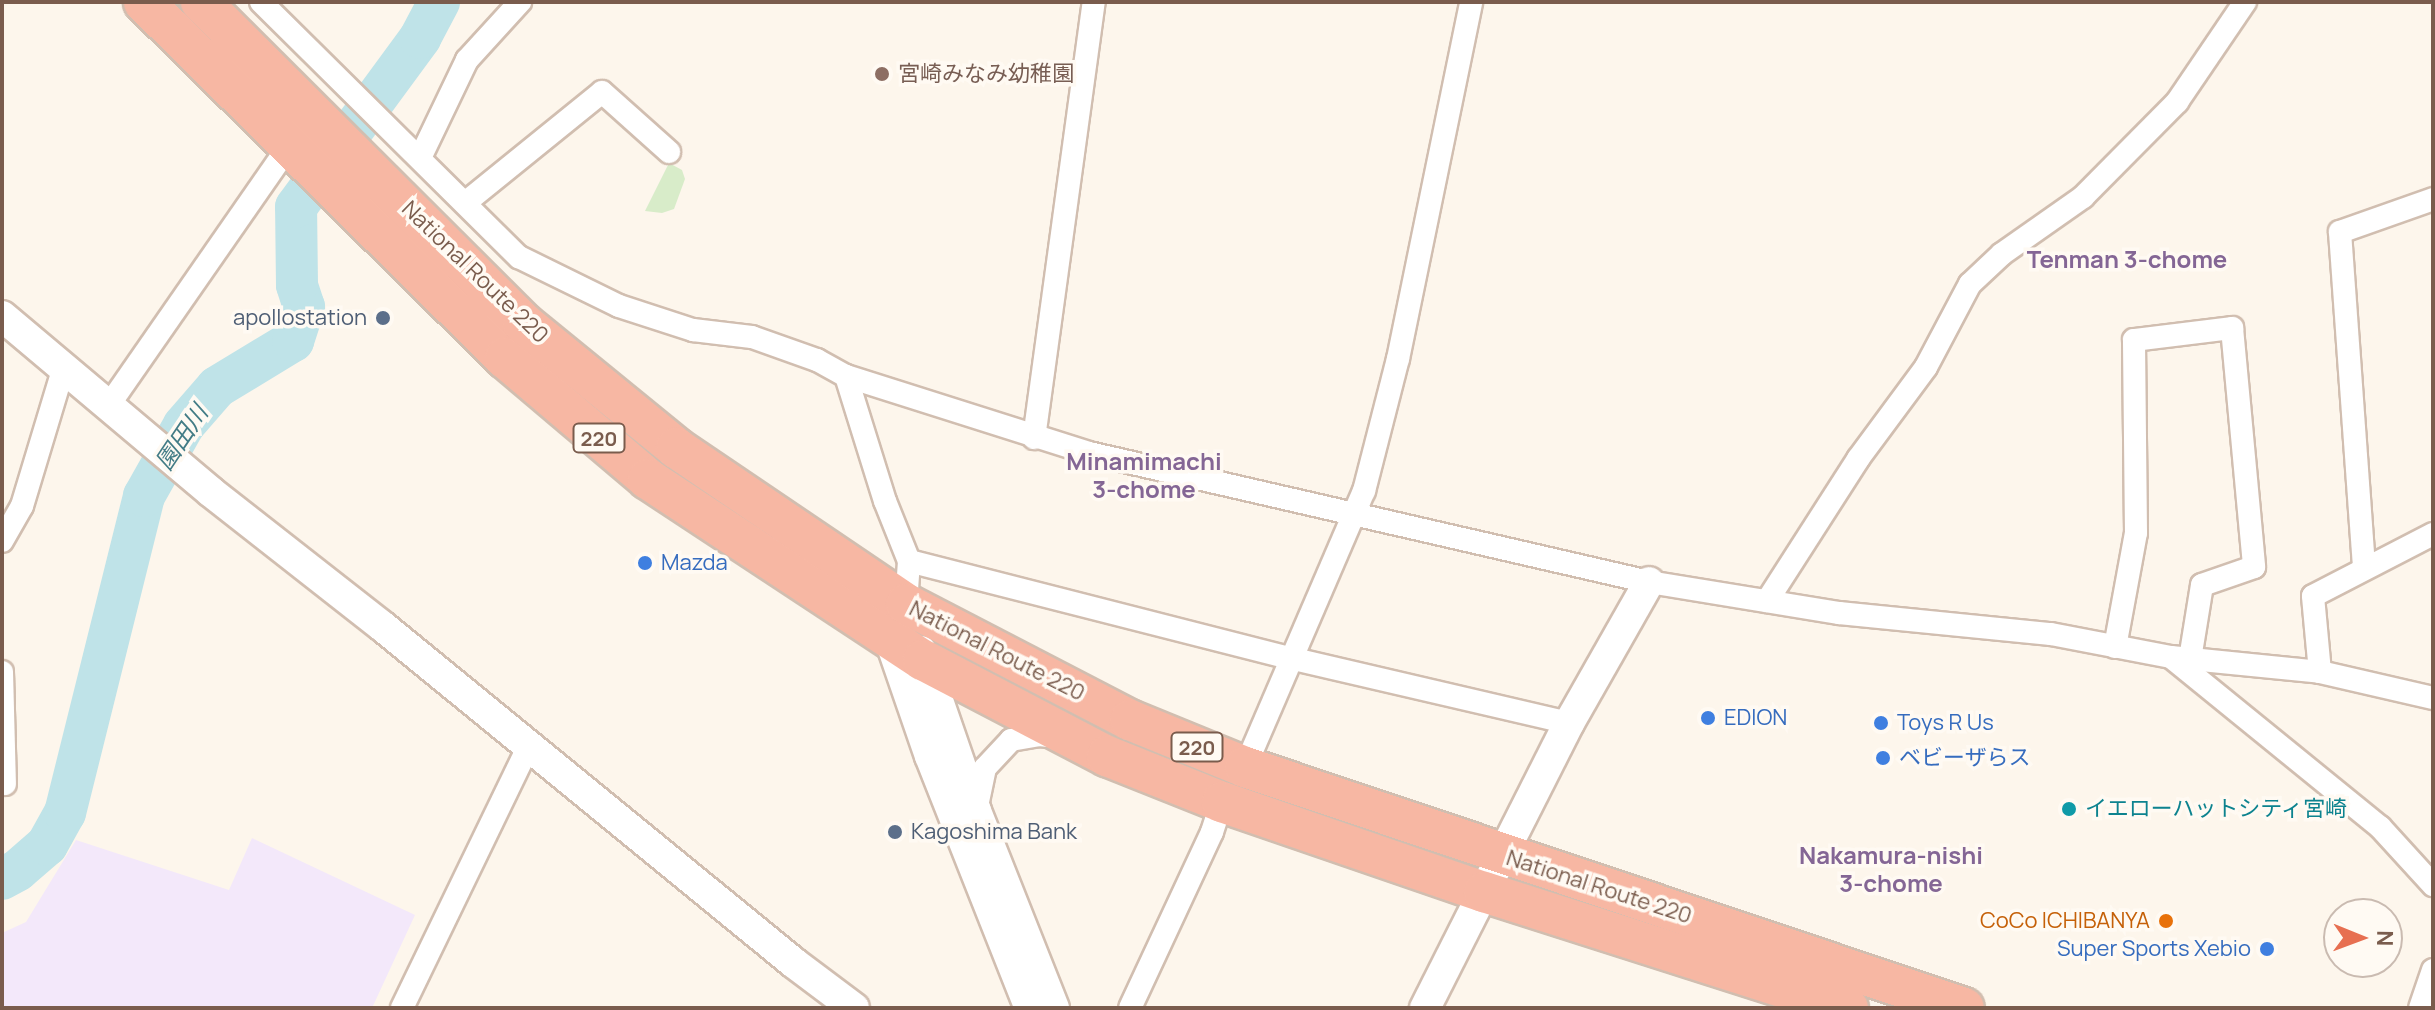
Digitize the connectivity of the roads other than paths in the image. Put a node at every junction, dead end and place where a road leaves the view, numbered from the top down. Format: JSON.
{"nodes":[{"id":1,"x":144,"y":2,"type":"edge"},
{"id":2,"x":201,"y":2,"type":"edge"},
{"id":3,"x":261,"y":2,"type":"edge"},
{"id":4,"x":520,"y":2,"type":"edge"},
{"id":5,"x":1094,"y":2,"type":"edge"},
{"id":6,"x":1471,"y":2,"type":"edge"},
{"id":7,"x":2245,"y":2,"type":"edge"},
{"id":8,"x":290,"y":150,"type":"junction"},
{"id":9,"x":669,"y":152,"type":"dead end"},
{"id":10,"x":420,"y":158,"type":"junction"},
{"id":11,"x":2433,"y":199,"type":"edge"},
{"id":12,"x":465,"y":203,"type":"junction"},
{"id":13,"x":2,"y":316,"type":"edge"},
{"id":14,"x":64,"y":367,"type":"junction"},
{"id":15,"x":846,"y":376,"type":"junction"},
{"id":16,"x":117,"y":412,"type":"junction"},
{"id":17,"x":1034,"y":438,"type":"junction"},
{"id":18,"x":1356,"y":512,"type":"junction"},
{"id":19,"x":2433,"y":534,"type":"edge"},
{"id":20,"x":2,"y":541,"type":"edge"},
{"id":21,"x":909,"y":561,"type":"junction"},
{"id":22,"x":2364,"y":567,"type":"junction"},
{"id":23,"x":1649,"y":582,"type":"junction"},
{"id":24,"x":1767,"y":601,"type":"junction"},
{"id":25,"x":897,"y":620,"type":"junction"},
{"id":26,"x":2115,"y":647,"type":"junction"},
{"id":27,"x":2180,"y":658,"type":"junction"},
{"id":28,"x":1294,"y":659,"type":"junction"},
{"id":29,"x":923,"y":660,"type":"junction"},
{"id":30,"x":2,"y":672,"type":"edge"},
{"id":31,"x":2320,"y":672,"type":"junction"},
{"id":32,"x":2433,"y":698,"type":"edge"},
{"id":33,"x":1569,"y":723,"type":"junction"},
{"id":34,"x":1075,"y":739,"type":"junction"},
{"id":35,"x":529,"y":745,"type":"junction"},
{"id":36,"x":1245,"y":767,"type":"junction"},
{"id":37,"x":5,"y":784,"type":"dead end"},
{"id":38,"x":1222,"y":802,"type":"junction"},
{"id":39,"x":976,"y":811,"type":"junction"},
{"id":40,"x":1503,"y":855,"type":"junction"},
{"id":41,"x":2433,"y":885,"type":"edge"},
{"id":42,"x":1484,"y":892,"type":"junction"},
{"id":43,"x":2433,"y":970,"type":"edge"},
{"id":44,"x":402,"y":1008,"type":"edge"},
{"id":45,"x":854,"y":1008,"type":"edge"},
{"id":46,"x":1030,"y":1008,"type":"edge"},
{"id":47,"x":1054,"y":1008,"type":"edge"},
{"id":48,"x":1130,"y":1008,"type":"edge"},
{"id":49,"x":1425,"y":1008,"type":"edge"},
{"id":50,"x":1848,"y":1008,"type":"edge"},
{"id":51,"x":1964,"y":1008,"type":"edge"},
{"id":52,"x":2420,"y":1008,"type":"edge"}],
"edges":[{"from":1,"to":8,"type":"highway","name":"National Route 220","number":"220"},
{"from":2,"to":25,"type":"highway","name":"National Route 220","number":"220"},
{"from":3,"to":10,"type":"street"},
{"from":4,"to":10,"type":"street"},
{"from":5,"to":17,"type":"street"},
{"from":6,"to":18,"type":"street"},
{"from":7,"to":24,"type":"street"},
{"from":8,"to":16,"type":"street"},
{"from":8,"to":25,"type":"highway","name":"National Route 220","number":"220"},
{"from":9,"to":12,"type":"street"},
{"from":10,"to":12,"type":"street"},
{"from":11,"to":22,"type":"street"},
{"from":12,"to":15,"type":"street"},
{"from":13,"to":14,"type":"street"},
{"from":14,"to":16,"type":"street"},
{"from":14,"to":20,"type":"street"},
{"from":15,"to":17,"type":"street"},
{"from":15,"to":21,"type":"street"},
{"from":16,"to":35,"type":"street"},
{"from":17,"to":18,"type":"street"},
{"from":18,"to":23,"type":"street"},
{"from":18,"to":28,"type":"street"},
{"from":19,"to":22,"type":"street"},
{"from":21,"to":25,"type":"street"},
{"from":21,"to":28,"type":"street"},
{"from":22,"to":31,"type":"street"},
{"from":23,"to":24,"type":"street"},
{"from":23,"to":33,"type":"street"},
{"from":24,"to":26,"type":"street"},
{"from":25,"to":29,"type":"highway","name":"National Route 220","number":"220"},
{"from":25,"to":36,"type":"highway","name":"National Route 220","number":"220"},
{"from":25,"to":46,"type":"street"},
{"from":26,"to":27,"type":"street"},
{"from":26,"to":27,"type":"street"},
{"from":27,"to":31,"type":"street"},
{"from":27,"to":41,"type":"street"},
{"from":28,"to":33,"type":"street"},
{"from":28,"to":36,"type":"street"},
{"from":29,"to":34,"type":"highway","name":"National Route 220","number":"220"},
{"from":29,"to":39,"type":"street"},
{"from":30,"to":37,"type":"street"},
{"from":31,"to":32,"type":"street"},
{"from":33,"to":40,"type":"street"},
{"from":34,"to":38,"type":"highway","name":"National Route 220","number":"220"},
{"from":34,"to":39,"type":"street"},
{"from":35,"to":44,"type":"street"},
{"from":35,"to":45,"type":"street"},
{"from":36,"to":40,"type":"highway","name":"National Route 220","number":"220"},
{"from":38,"to":42,"type":"highway","name":"National Route 220","number":"220"},
{"from":38,"to":48,"type":"street"},
{"from":39,"to":47,"type":"street"},
{"from":40,"to":42,"type":"street"},
{"from":40,"to":51,"type":"highway","name":"National Route 220","number":"220"},
{"from":42,"to":49,"type":"street"},
{"from":42,"to":50,"type":"highway","name":"National Route 220","number":"220"},
{"from":43,"to":52,"type":"street"}]}
